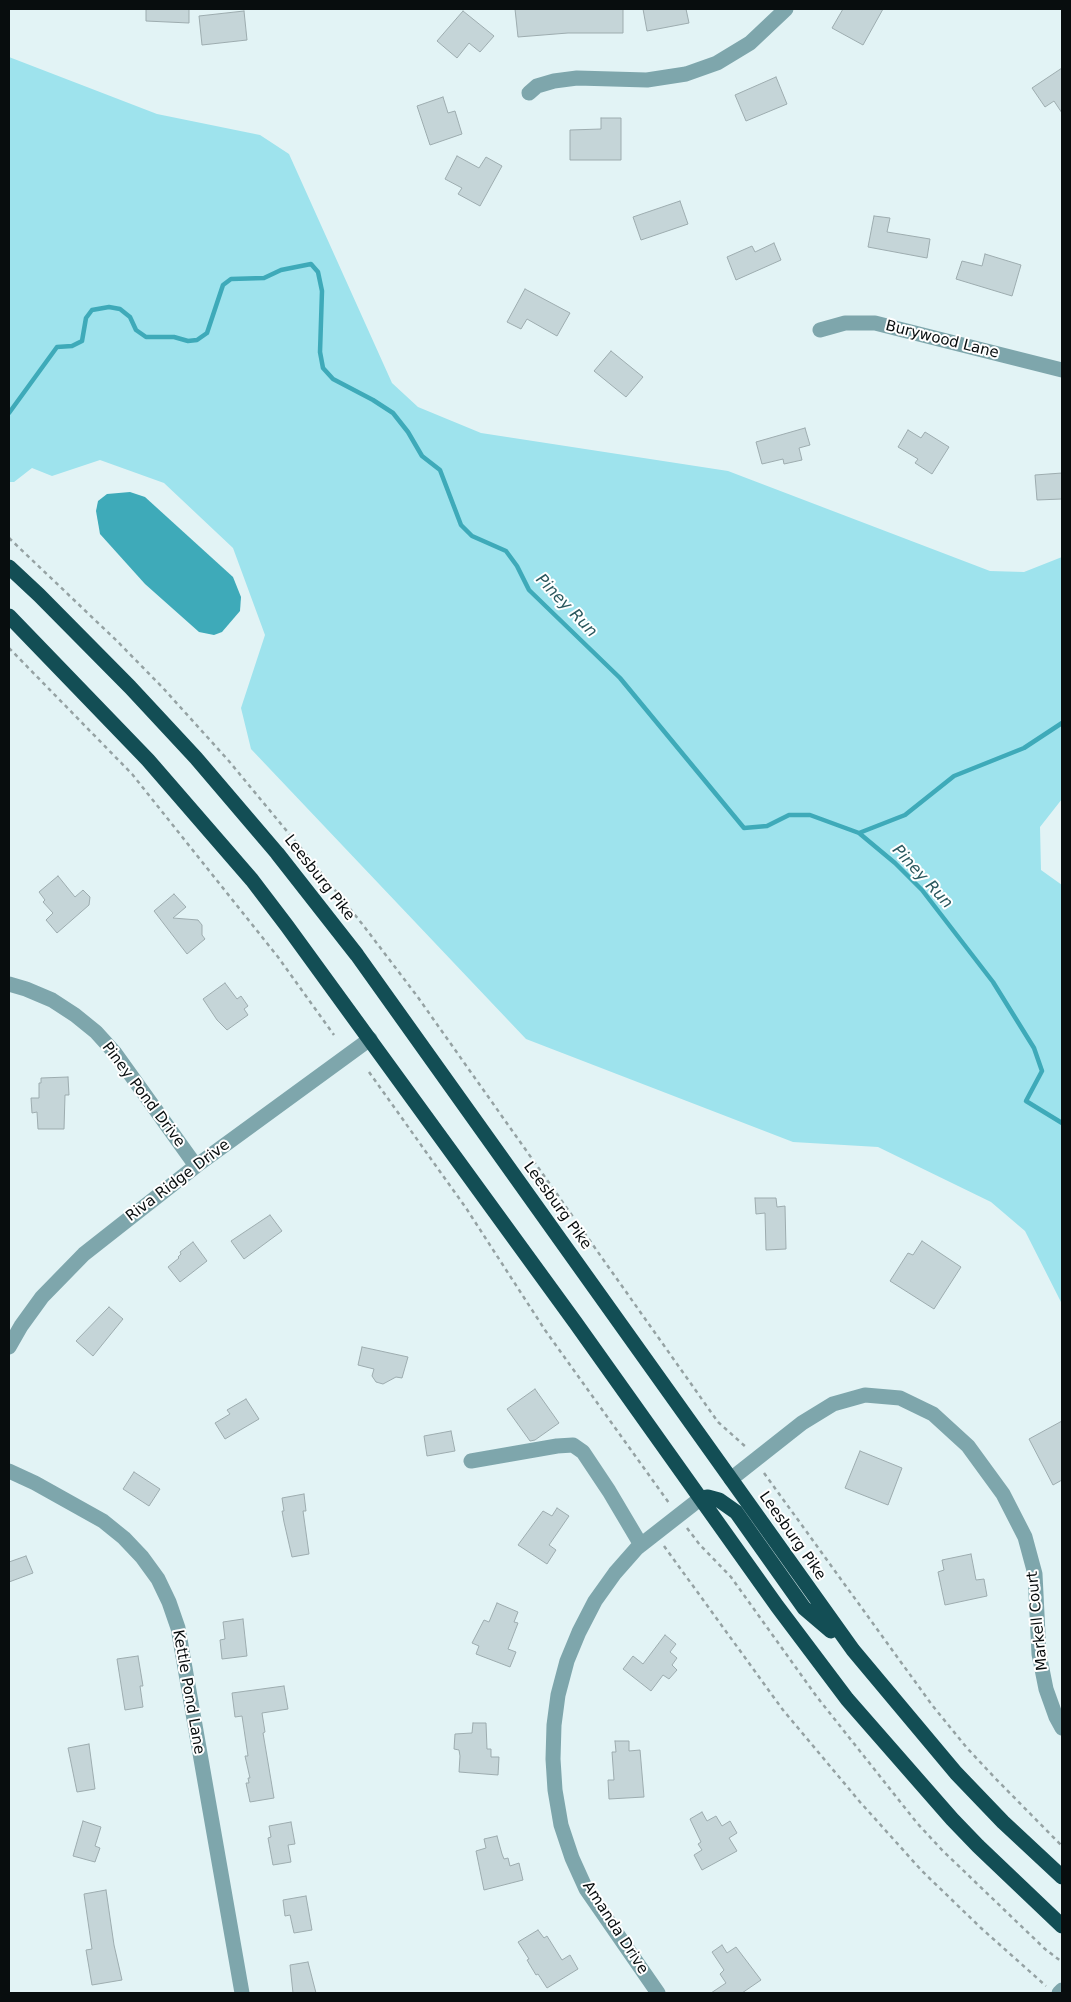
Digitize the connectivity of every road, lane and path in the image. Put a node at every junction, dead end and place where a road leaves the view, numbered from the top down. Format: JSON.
{"nodes":[{"id":1,"x":786,"y":9,"type":"edge"},
{"id":2,"x":529,"y":93,"type":"dead end"},
{"id":3,"x":820,"y":330,"type":"dead end"},
{"id":4,"x":1062,"y":370,"type":"edge"},
{"id":5,"x":9,"y":568,"type":"edge"},
{"id":6,"x":9,"y":616,"type":"edge"},
{"id":7,"x":9,"y":648,"type":"edge"},
{"id":8,"x":9,"y":984,"type":"edge"},
{"id":9,"x":334,"y":1035,"type":"dead end"},
{"id":10,"x":370,"y":1039,"type":"junction"},
{"id":11,"x":368,"y":1072,"type":"dead end"},
{"id":12,"x":196,"y":1166,"type":"junction"},
{"id":13,"x":9,"y":1347,"type":"edge"},
{"id":14,"x":755,"y":1458,"type":"junction"},
{"id":15,"x":471,"y":1461,"type":"dead end"},
{"id":16,"x":9,"y":1471,"type":"edge"},
{"id":17,"x":731,"y":1479,"type":"junction"},
{"id":18,"x":701,"y":1498,"type":"junction"},
{"id":19,"x":678,"y":1515,"type":"junction"},
{"id":20,"x":654,"y":1533,"type":"junction"},
{"id":21,"x":641,"y":1545,"type":"junction"},
{"id":22,"x":853,"y":1650,"type":"junction"},
{"id":23,"x":1062,"y":1728,"type":"edge"},
{"id":24,"x":1062,"y":1846,"type":"edge"},
{"id":25,"x":1062,"y":1878,"type":"edge"},
{"id":26,"x":1062,"y":1926,"type":"edge"},
{"id":27,"x":1062,"y":1962,"type":"edge"},
{"id":28,"x":1057,"y":1990,"type":"edge"},
{"id":29,"x":242,"y":1993,"type":"edge"},
{"id":30,"x":658,"y":1993,"type":"edge"}],
"edges":[{"from":1,"to":2,"type":"street"},
{"from":3,"to":4,"type":"street","name":"Burywood Lane"},
{"from":5,"to":17,"type":"highway","name":"Leesburg Pike"},
{"from":6,"to":10,"type":"highway"},
{"from":7,"to":9,"type":"path"},
{"from":8,"to":12,"type":"street","name":"Piney Pond Drive"},
{"from":10,"to":12,"type":"street","name":"Riva Ridge Drive"},
{"from":10,"to":18,"type":"highway"},
{"from":11,"to":19,"type":"path"},
{"from":12,"to":13,"type":"street","name":"Riva Ridge Drive"},
{"from":14,"to":17,"type":"street","name":"Markell Court"},
{"from":14,"to":23,"type":"street","name":"Markell Court"},
{"from":14,"to":24,"type":"path"},
{"from":15,"to":21,"type":"street"},
{"from":16,"to":29,"type":"street","name":"Kettle Pond Lane"},
{"from":17,"to":22,"type":"highway","name":"Leesburg Pike"},
{"from":18,"to":19,"type":"street","name":"Amanda Drive"},
{"from":18,"to":22,"type":"highway"},
{"from":18,"to":26,"type":"highway"},
{"from":19,"to":20,"type":"street","name":"Amanda Drive"},
{"from":19,"to":27,"type":"path"},
{"from":20,"to":21,"type":"street","name":"Amanda Drive"},
{"from":20,"to":28,"type":"path"},
{"from":21,"to":30,"type":"street","name":"Amanda Drive"},
{"from":22,"to":25,"type":"highway","name":"Leesburg Pike"}]}
